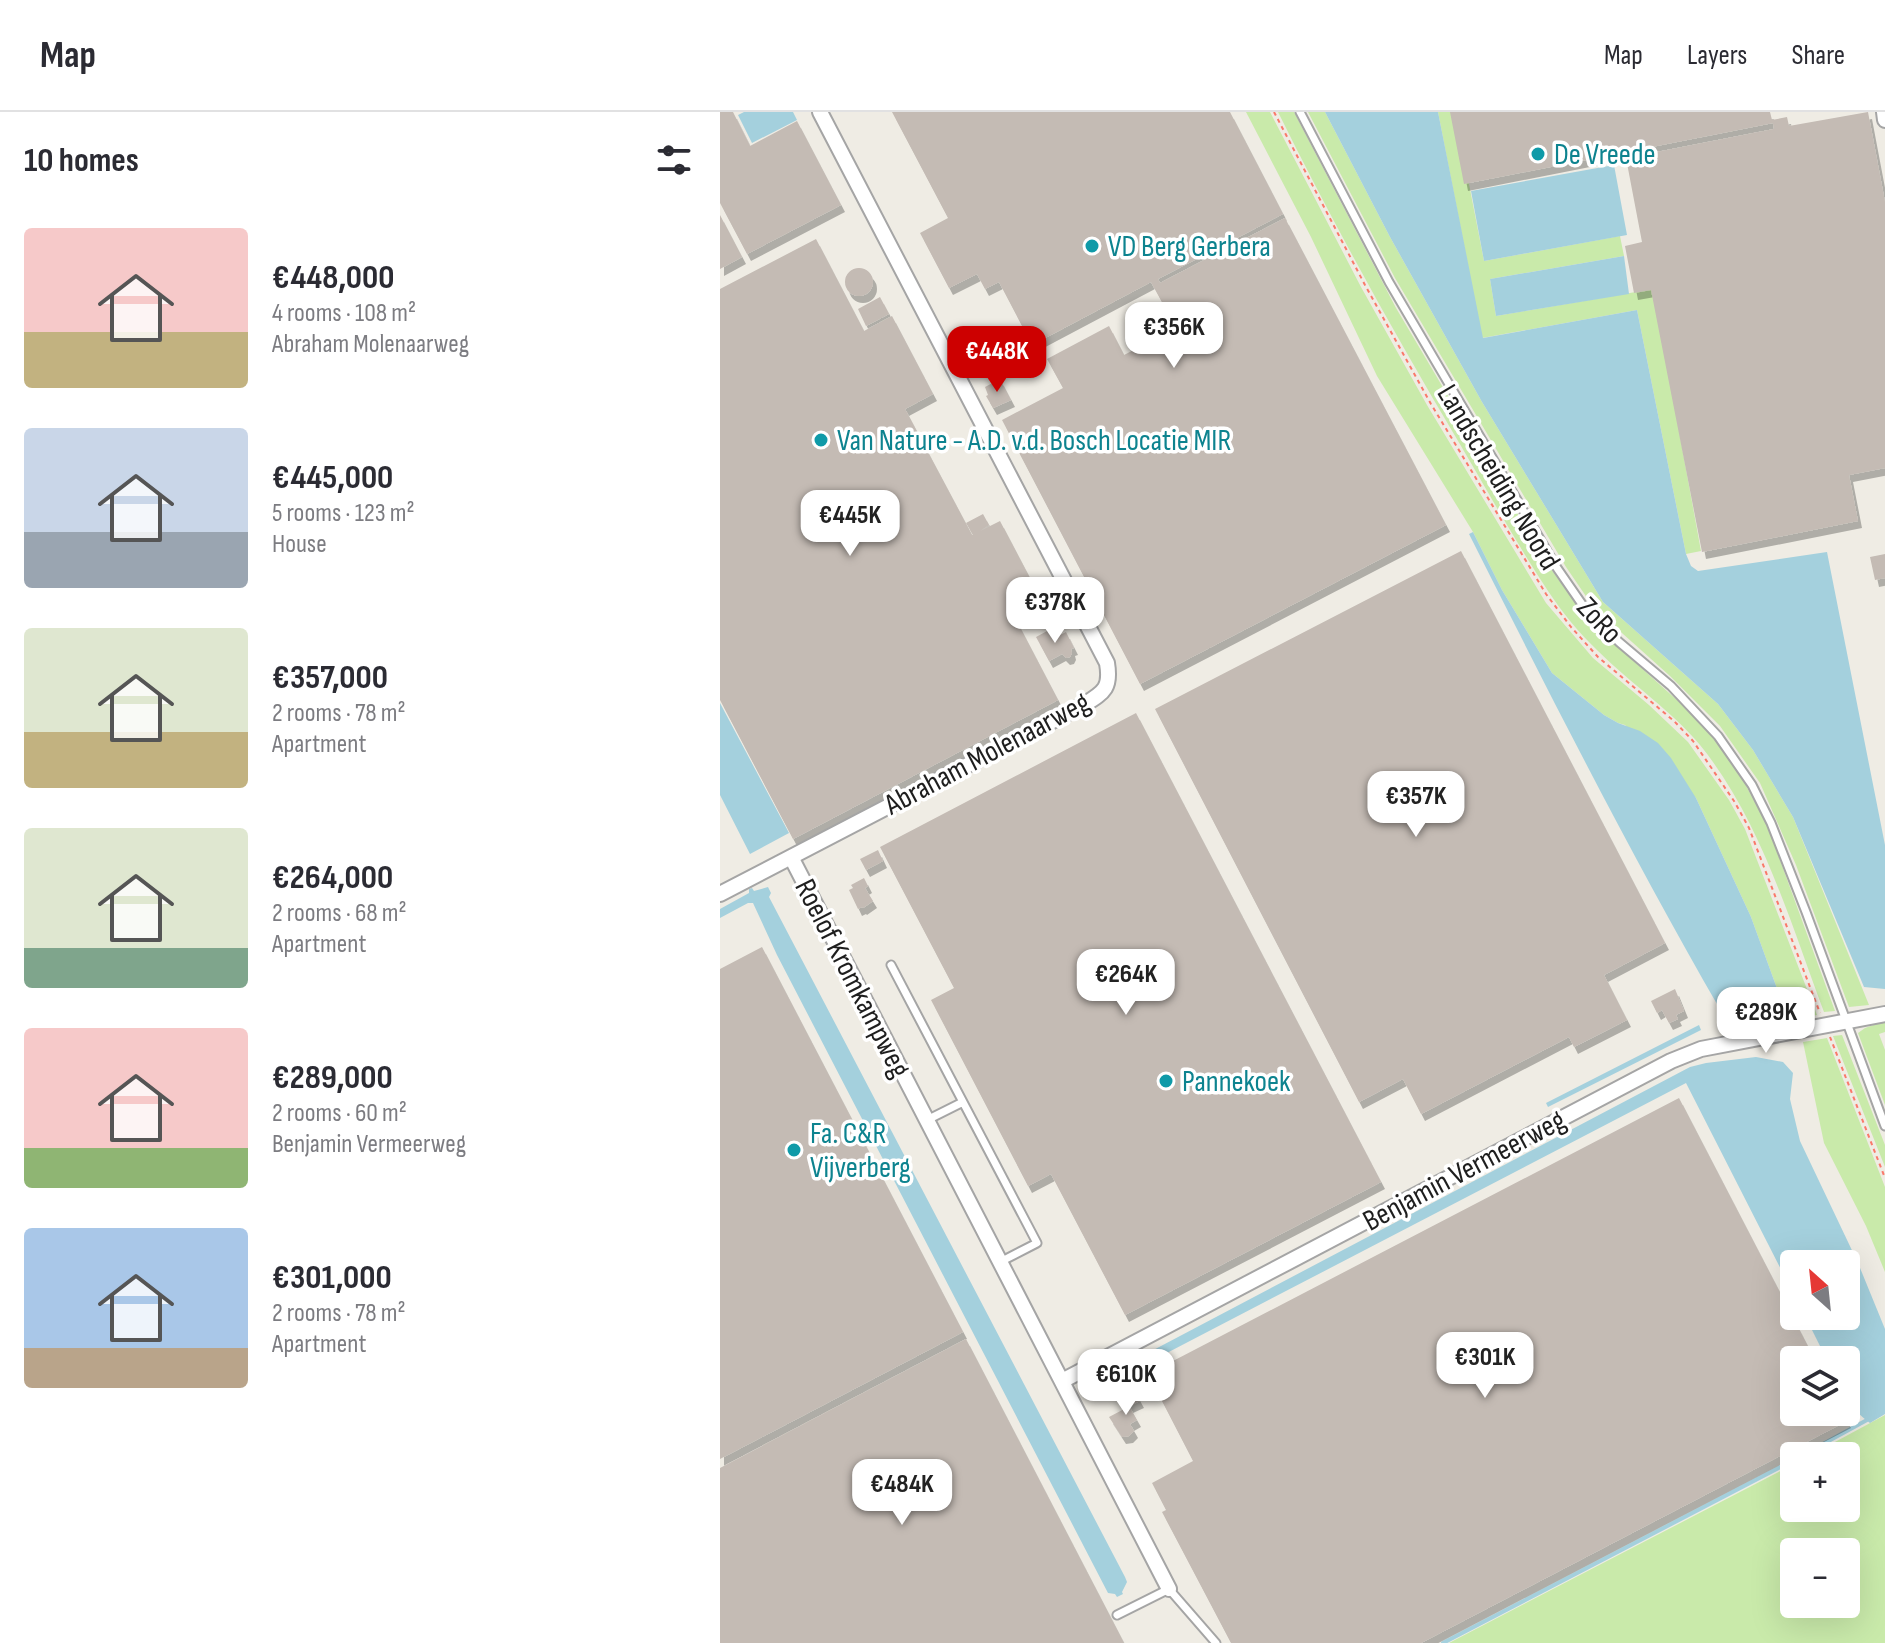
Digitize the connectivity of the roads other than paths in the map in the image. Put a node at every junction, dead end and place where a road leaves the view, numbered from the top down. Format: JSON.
{"nodes":[{"id":1,"x":820,"y":112,"type":"edge"},
{"id":2,"x":1300,"y":112,"type":"edge"},
{"id":3,"x":1884,"y":112,"type":"edge"},
{"id":4,"x":1885,"y":120,"type":"edge"},
{"id":5,"x":791,"y":857,"type":"junction"},
{"id":6,"x":720,"y":894,"type":"edge"},
{"id":7,"x":891,"y":965,"type":"dead end"},
{"id":8,"x":1885,"y":1014,"type":"edge"},
{"id":9,"x":1845,"y":1021,"type":"junction"},
{"id":10,"x":963,"y":1102,"type":"junction"},
{"id":11,"x":927,"y":1120,"type":"junction"},
{"id":12,"x":1885,"y":1126,"type":"edge"},
{"id":13,"x":1000,"y":1262,"type":"junction"},
{"id":14,"x":1062,"y":1381,"type":"junction"},
{"id":15,"x":1169,"y":1589,"type":"junction"},
{"id":16,"x":1117,"y":1615,"type":"dead end"},
{"id":17,"x":1216,"y":1643,"type":"edge"}],
"edges":[{"from":1,"to":5,"type":"street","name":"Abraham Molenaarweg"},
{"from":2,"to":9,"type":"lane","name":"ZoRo"},
{"from":3,"to":4,"type":"street"},
{"from":5,"to":6,"type":"street","name":"Abraham Molenaarweg"},
{"from":5,"to":11,"type":"street","name":"Roelof Kromkampweg"},
{"from":7,"to":10,"type":"lane"},
{"from":8,"to":9,"type":"street","name":"Benjamin Vermeerweg"},
{"from":9,"to":12,"type":"lane","name":"ZoRo"},
{"from":9,"to":14,"type":"street","name":"Benjamin Vermeerweg"},
{"from":10,"to":11,"type":"lane"},
{"from":10,"to":13,"type":"lane"},
{"from":11,"to":13,"type":"street","name":"Roelof Kromkampweg"},
{"from":13,"to":14,"type":"street","name":"Roelof Kromkampweg"},
{"from":14,"to":15,"type":"street","name":"Roelof Kromkampweg"},
{"from":15,"to":16,"type":"lane"},
{"from":15,"to":17,"type":"lane","name":"Roelof Kromkampweg"}]}
